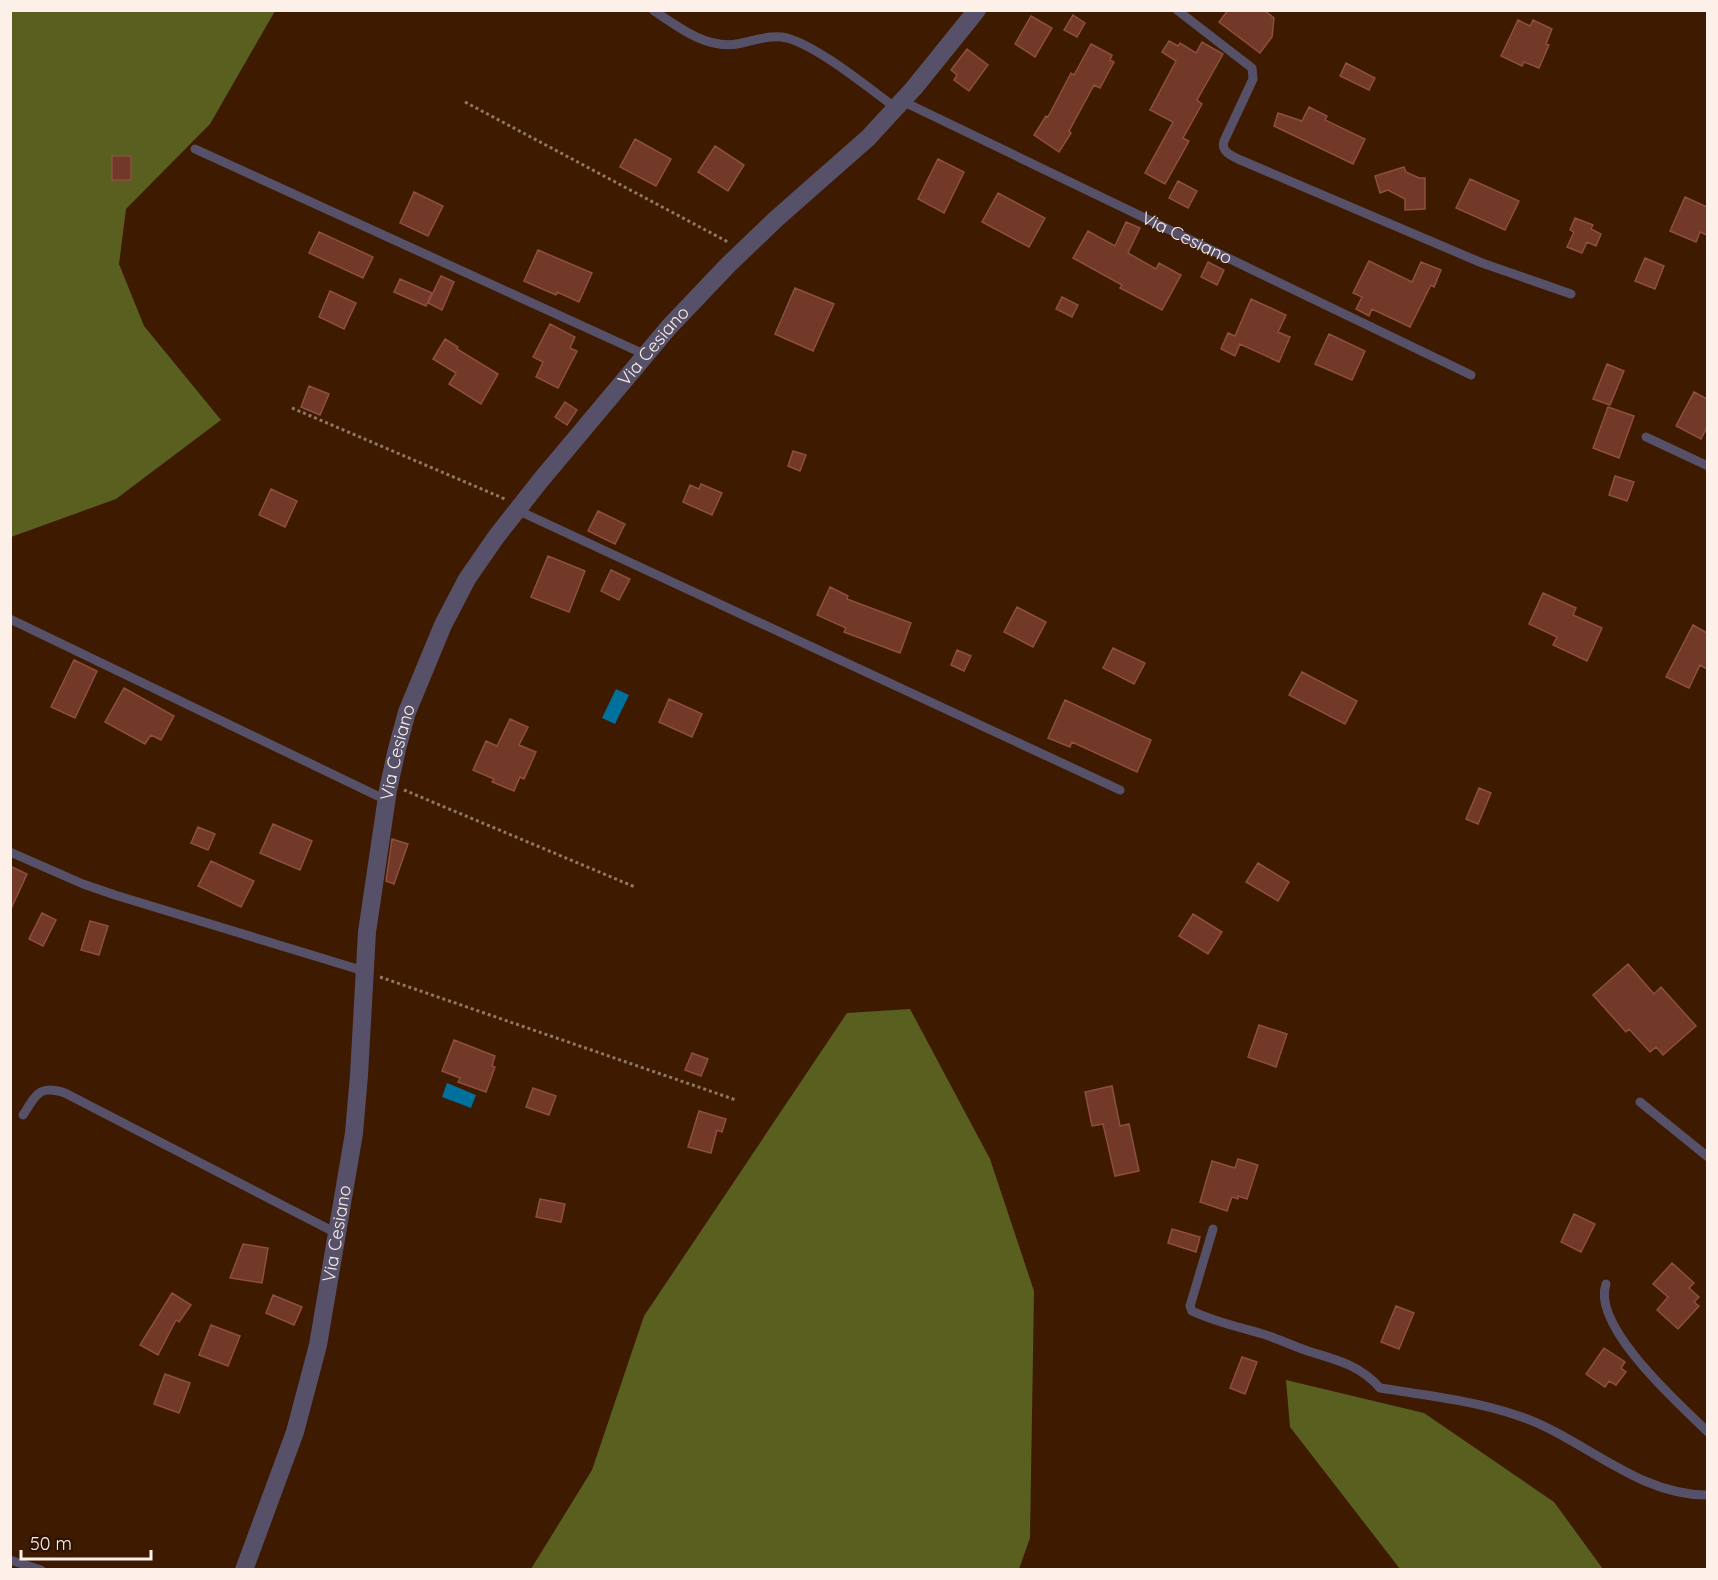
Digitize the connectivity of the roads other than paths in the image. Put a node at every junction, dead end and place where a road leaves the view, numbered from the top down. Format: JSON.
{"nodes":[{"id":1,"x":653,"y":10,"type":"edge"},
{"id":2,"x":977,"y":10,"type":"edge"},
{"id":3,"x":1177,"y":10,"type":"edge"},
{"id":4,"x":899,"y":104,"type":"junction"},
{"id":5,"x":195,"y":149,"type":"dead end"},
{"id":6,"x":1571,"y":294,"type":"dead end"},
{"id":7,"x":646,"y":355,"type":"junction"},
{"id":8,"x":1471,"y":375,"type":"dead end"},
{"id":9,"x":1646,"y":437,"type":"dead end"},
{"id":10,"x":1707,"y":466,"type":"edge"},
{"id":11,"x":519,"y":508,"type":"junction"},
{"id":12,"x":10,"y":619,"type":"edge"},
{"id":13,"x":1120,"y":790,"type":"dead end"},
{"id":14,"x":388,"y":791,"type":"junction"},
{"id":15,"x":10,"y":852,"type":"edge"},
{"id":16,"x":364,"y":971,"type":"junction"},
{"id":17,"x":1640,"y":1102,"type":"dead end"},
{"id":18,"x":22,"y":1115,"type":"dead end"},
{"id":19,"x":1707,"y":1157,"type":"edge"},
{"id":20,"x":1214,"y":1229,"type":"dead end"},
{"id":21,"x":338,"y":1233,"type":"junction"},
{"id":22,"x":1606,"y":1284,"type":"dead end"},
{"id":23,"x":1707,"y":1432,"type":"edge"},
{"id":24,"x":1707,"y":1494,"type":"edge"},
{"id":25,"x":10,"y":1560,"type":"edge"},
{"id":26,"x":41,"y":1569,"type":"edge"},
{"id":27,"x":244,"y":1569,"type":"edge"}],
"edges":[{"from":1,"to":4,"type":"lane"},
{"from":2,"to":4,"type":"street","name":"Via Cesiano"},
{"from":3,"to":6,"type":"lane"},
{"from":4,"to":7,"type":"street","name":"Via Cesiano"},
{"from":4,"to":8,"type":"lane","name":"Via Cesiano"},
{"from":5,"to":7,"type":"lane"},
{"from":7,"to":11,"type":"street","name":"Via Cesiano"},
{"from":9,"to":10,"type":"lane"},
{"from":11,"to":13,"type":"lane"},
{"from":11,"to":14,"type":"street","name":"Via Cesiano"},
{"from":12,"to":14,"type":"lane"},
{"from":14,"to":16,"type":"street","name":"Via Cesiano"},
{"from":15,"to":16,"type":"lane"},
{"from":16,"to":21,"type":"street","name":"Via Cesiano"},
{"from":17,"to":19,"type":"lane"},
{"from":18,"to":21,"type":"lane"},
{"from":20,"to":24,"type":"lane"},
{"from":21,"to":27,"type":"street","name":"Via Cesiano"},
{"from":22,"to":23,"type":"lane"},
{"from":25,"to":26,"type":"lane"}]}
